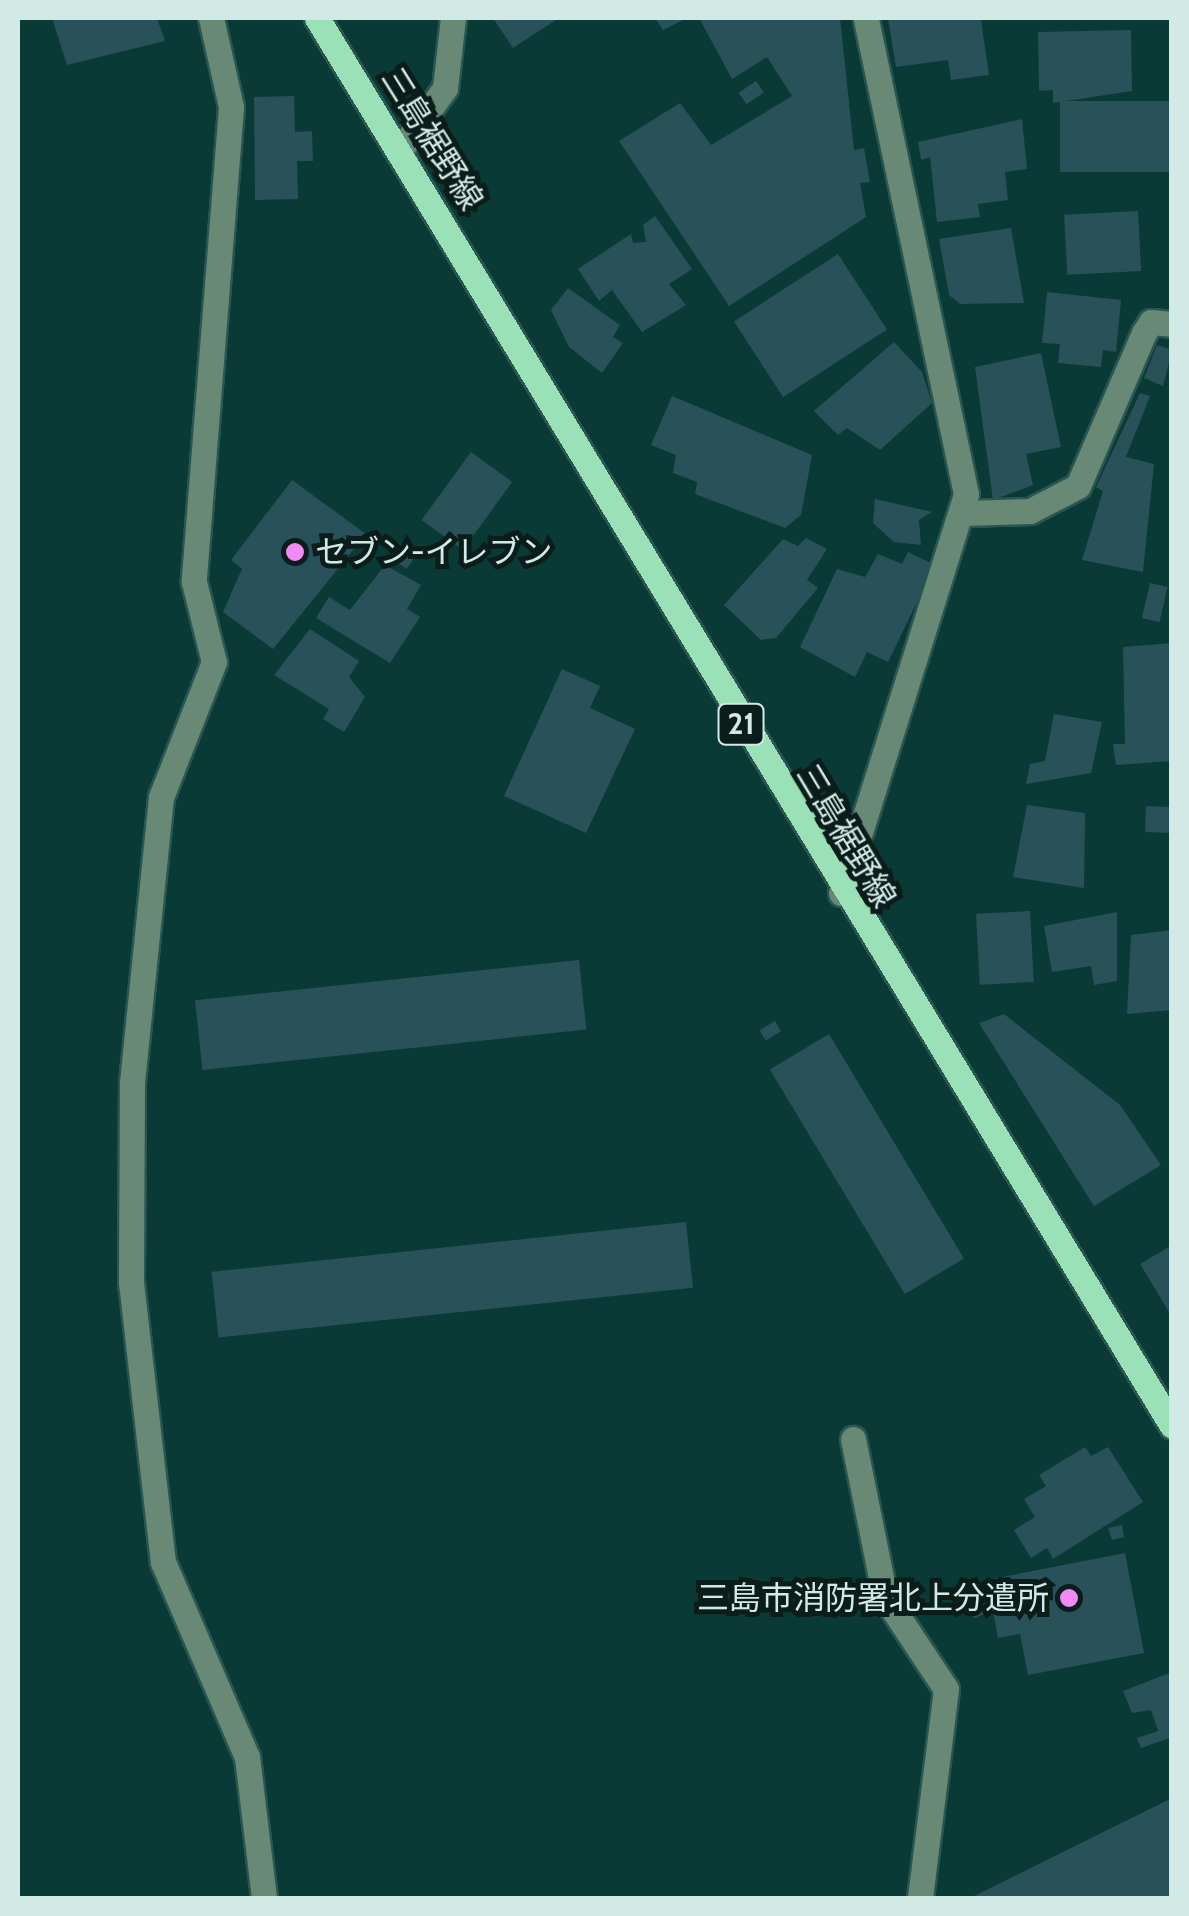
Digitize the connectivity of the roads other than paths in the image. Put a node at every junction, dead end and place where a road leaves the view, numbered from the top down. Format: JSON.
{"nodes":[{"id":1,"x":212,"y":18,"type":"edge"},
{"id":2,"x":317,"y":18,"type":"edge"},
{"id":3,"x":453,"y":18,"type":"edge"},
{"id":4,"x":866,"y":18,"type":"edge"},
{"id":5,"x":401,"y":148,"type":"junction"},
{"id":6,"x":1172,"y":324,"type":"edge"},
{"id":7,"x":965,"y":513,"type":"junction"},
{"id":8,"x":841,"y":893,"type":"junction"},
{"id":9,"x":1172,"y":1426,"type":"edge"},
{"id":10,"x":853,"y":1439,"type":"dead end"},
{"id":11,"x":264,"y":1898,"type":"edge"},
{"id":12,"x":920,"y":1898,"type":"edge"}],
"edges":[{"from":1,"to":11,"type":"street"},
{"from":2,"to":5,"type":"main road","name":"三島裾野線","number":"21"},
{"from":3,"to":5,"type":"street"},
{"from":4,"to":7,"type":"street"},
{"from":5,"to":8,"type":"main road","name":"三島裾野線","number":"21"},
{"from":6,"to":7,"type":"street"},
{"from":7,"to":8,"type":"street"},
{"from":8,"to":9,"type":"main road","name":"三島裾野線","number":"21"},
{"from":10,"to":12,"type":"street"}]}
